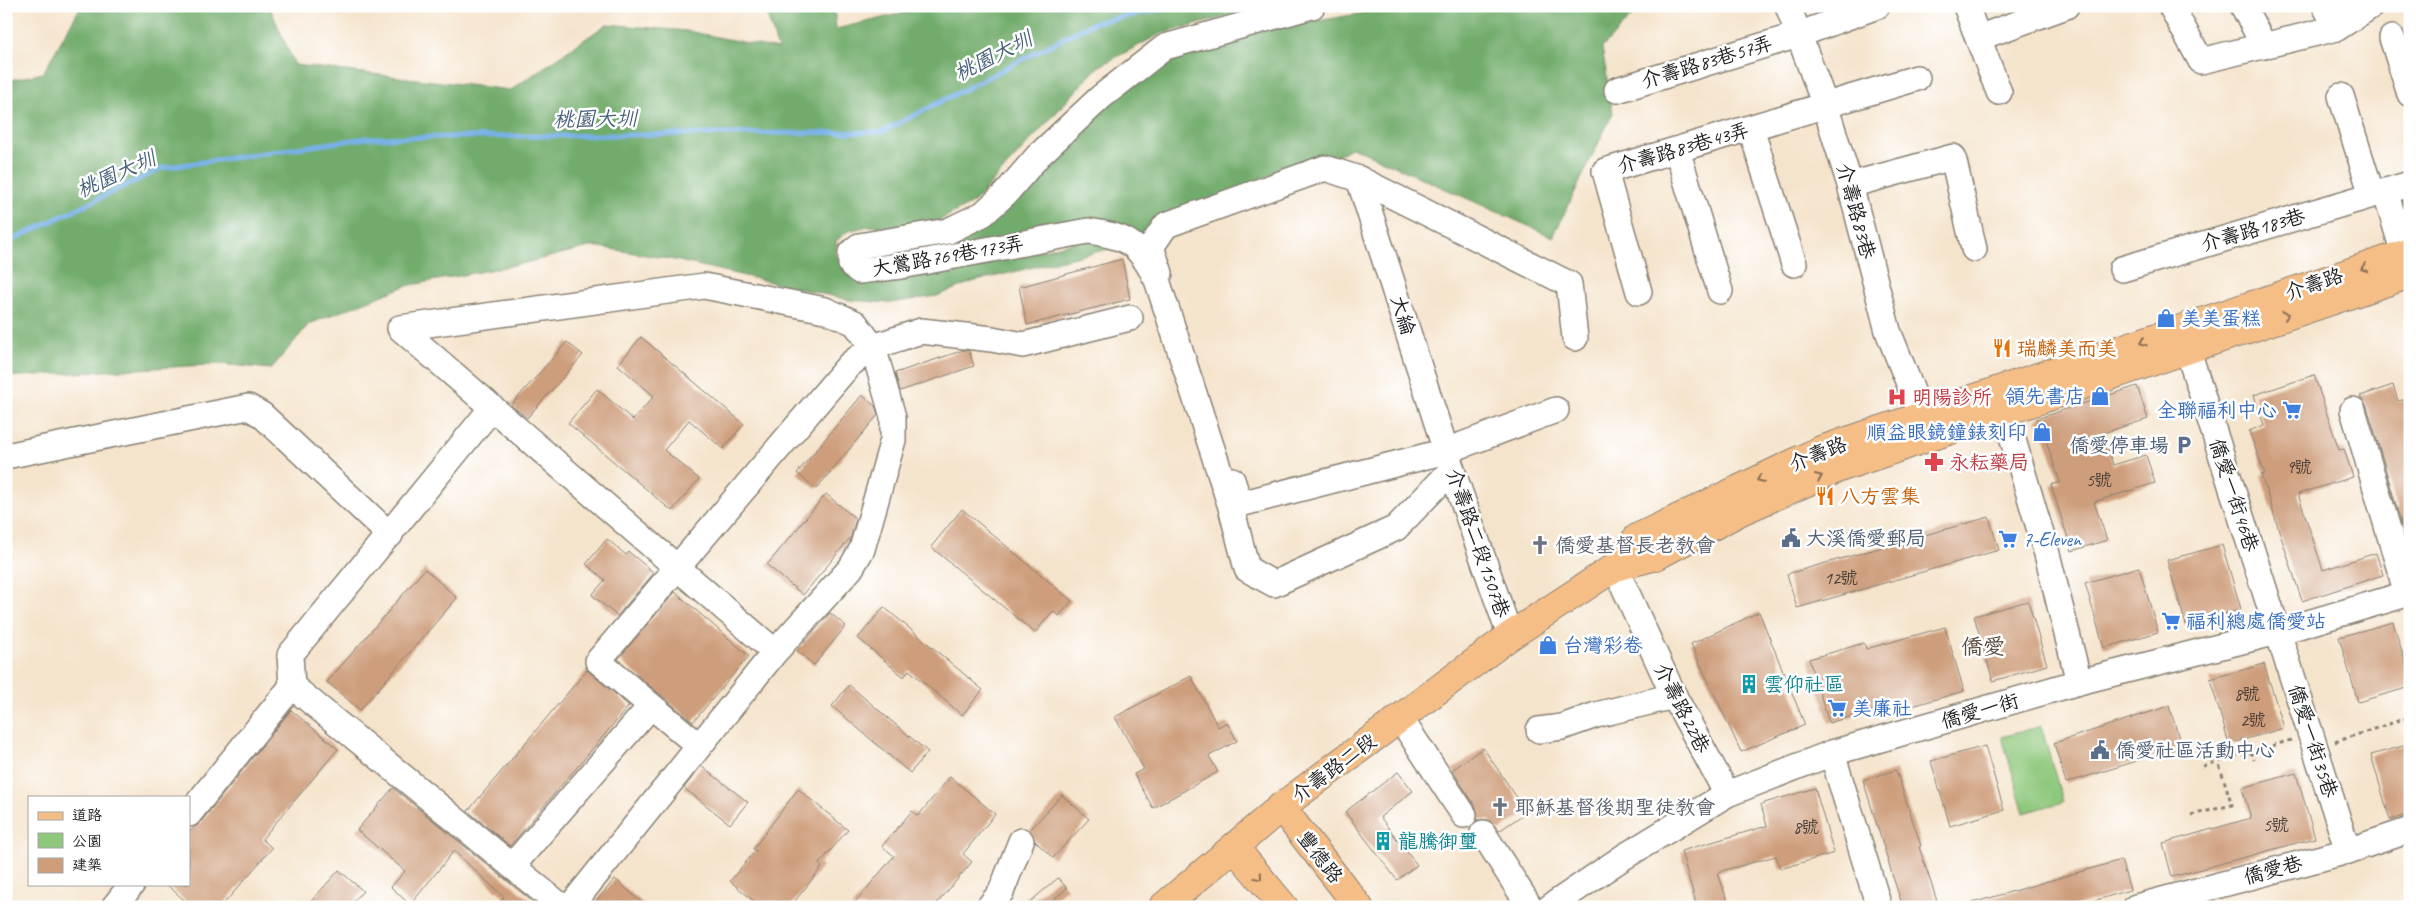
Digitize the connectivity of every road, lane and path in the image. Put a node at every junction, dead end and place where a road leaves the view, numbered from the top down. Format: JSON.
{"nodes":[{"id":1,"x":1312,"y":6,"type":"edge"},
{"id":2,"x":1788,"y":6,"type":"edge"},
{"id":3,"x":1877,"y":6,"type":"edge"},
{"id":4,"x":1966,"y":6,"type":"edge"},
{"id":5,"x":2171,"y":6,"type":"edge"},
{"id":6,"x":2243,"y":6,"type":"edge"},
{"id":7,"x":2325,"y":6,"type":"edge"},
{"id":8,"x":2371,"y":6,"type":"edge"},
{"id":9,"x":2056,"y":8,"type":"edge"},
{"id":10,"x":2337,"y":28,"type":"junction"},
{"id":11,"x":1798,"y":35,"type":"junction"},
{"id":12,"x":1978,"y":38,"type":"junction"},
{"id":13,"x":2392,"y":38,"type":"dead end"},
{"id":14,"x":2264,"y":46,"type":"junction"},
{"id":15,"x":1917,"y":78,"type":"dead end"},
{"id":16,"x":1617,"y":90,"type":"dead end"},
{"id":17,"x":1999,"y":92,"type":"dead end"},
{"id":18,"x":2410,"y":94,"type":"edge"},
{"id":19,"x":2341,"y":96,"type":"dead end"},
{"id":20,"x":1825,"y":105,"type":"junction"},
{"id":21,"x":1751,"y":129,"type":"junction"},
{"id":22,"x":1677,"y":150,"type":"junction"},
{"id":23,"x":1359,"y":179,"type":"junction"},
{"id":24,"x":2410,"y":184,"type":"edge"},
{"id":25,"x":1850,"y":185,"type":"junction"},
{"id":26,"x":2378,"y":193,"type":"junction"},
{"id":27,"x":1974,"y":248,"type":"dead end"},
{"id":28,"x":2408,"y":260,"type":"edge"},
{"id":29,"x":1794,"y":264,"type":"dead end"},
{"id":30,"x":2122,"y":269,"type":"dead end"},
{"id":31,"x":1720,"y":291,"type":"dead end"},
{"id":32,"x":1639,"y":292,"type":"dead end"},
{"id":33,"x":1130,"y":318,"type":"dead end"},
{"id":34,"x":1575,"y":338,"type":"dead end"},
{"id":35,"x":2184,"y":339,"type":"junction"},
{"id":36,"x":873,"y":347,"type":"junction"},
{"id":37,"x":2001,"y":401,"type":"junction"},
{"id":38,"x":492,"y":408,"type":"junction"},
{"id":39,"x":1556,"y":410,"type":"dead end"},
{"id":40,"x":2353,"y":410,"type":"dead end"},
{"id":41,"x":1922,"y":416,"type":"junction"},
{"id":42,"x":6,"y":456,"type":"edge"},
{"id":43,"x":1449,"y":460,"type":"junction"},
{"id":44,"x":390,"y":535,"type":"junction"},
{"id":45,"x":1615,"y":567,"type":"junction"},
{"id":46,"x":678,"y":568,"type":"junction"},
{"id":47,"x":2408,"y":593,"type":"edge"},
{"id":48,"x":2278,"y":632,"type":"junction"},
{"id":49,"x":1510,"y":636,"type":"junction"},
{"id":50,"x":775,"y":652,"type":"junction"},
{"id":51,"x":2079,"y":682,"type":"junction"},
{"id":52,"x":292,"y":686,"type":"junction"},
{"id":53,"x":1674,"y":696,"type":"junction"},
{"id":54,"x":650,"y":707,"type":"junction"},
{"id":55,"x":2410,"y":717,"type":"edge"},
{"id":56,"x":1400,"y":718,"type":"junction"},
{"id":57,"x":1539,"y":730,"type":"dead end"},
{"id":58,"x":2313,"y":742,"type":"junction"},
{"id":59,"x":2248,"y":744,"type":"dead end"},
{"id":60,"x":699,"y":746,"type":"junction"},
{"id":61,"x":2251,"y":752,"type":"junction"},
{"id":62,"x":1832,"y":753,"type":"junction"},
{"id":63,"x":2254,"y":760,"type":"dead end"},
{"id":64,"x":2218,"y":761,"type":"junction"},
{"id":65,"x":2202,"y":766,"type":"dead end"},
{"id":66,"x":1727,"y":794,"type":"junction"},
{"id":67,"x":1281,"y":807,"type":"junction"},
{"id":68,"x":190,"y":813,"type":"edge"},
{"id":69,"x":1464,"y":815,"type":"dead end"},
{"id":70,"x":2191,"y":815,"type":"dead end"},
{"id":71,"x":2410,"y":830,"type":"edge"},
{"id":72,"x":1483,"y":833,"type":"dead end"},
{"id":73,"x":1021,"y":841,"type":"dead end"},
{"id":74,"x":1234,"y":847,"type":"junction"},
{"id":75,"x":2348,"y":851,"type":"junction"},
{"id":76,"x":512,"y":866,"type":"junction"},
{"id":77,"x":130,"y":886,"type":"edge"},
{"id":78,"x":114,"y":907,"type":"edge"},
{"id":79,"x":562,"y":907,"type":"edge"},
{"id":80,"x":570,"y":907,"type":"edge"},
{"id":81,"x":989,"y":907,"type":"edge"},
{"id":82,"x":1163,"y":907,"type":"edge"},
{"id":83,"x":1284,"y":907,"type":"edge"},
{"id":84,"x":1359,"y":907,"type":"edge"},
{"id":85,"x":1530,"y":907,"type":"edge"},
{"id":86,"x":1550,"y":907,"type":"edge"},
{"id":87,"x":1879,"y":907,"type":"edge"},
{"id":88,"x":2136,"y":907,"type":"edge"}],
"edges":[{"from":1,"to":43,"type":"street","name":"大鶯路769巷173弄"},
{"from":2,"to":11,"type":"street","name":"介壽路83巷"},
{"from":3,"to":11,"type":"street","name":"介壽路83巷57弄"},
{"from":4,"to":12,"type":"street"},
{"from":5,"to":14,"type":"street"},
{"from":6,"to":14,"type":"street"},
{"from":7,"to":10,"type":"street"},
{"from":8,"to":10,"type":"street"},
{"from":9,"to":12,"type":"street"},
{"from":10,"to":14,"type":"street"},
{"from":11,"to":16,"type":"street","name":"介壽路83巷57弄"},
{"from":11,"to":20,"type":"street","name":"介壽路83巷"},
{"from":12,"to":17,"type":"street"},
{"from":13,"to":18,"type":"street"},
{"from":15,"to":20,"type":"street","name":"介壽路83巷43弄"},
{"from":19,"to":26,"type":"street"},
{"from":20,"to":21,"type":"street","name":"介壽路83巷43弄"},
{"from":20,"to":25,"type":"street","name":"介壽路83巷"},
{"from":21,"to":22,"type":"street","name":"介壽路83巷43弄"},
{"from":21,"to":29,"type":"street"},
{"from":22,"to":31,"type":"street"},
{"from":22,"to":32,"type":"street","name":"介壽路83巷43弄"},
{"from":23,"to":34,"type":"street"},
{"from":23,"to":43,"type":"street","name":"大綸"},
{"from":23,"to":43,"type":"street"},
{"from":24,"to":26,"type":"street","name":"介壽路183巷"},
{"from":25,"to":27,"type":"street"},
{"from":25,"to":41,"type":"street","name":"介壽路83巷"},
{"from":26,"to":28,"type":"street"},
{"from":26,"to":30,"type":"street","name":"介壽路183巷"},
{"from":28,"to":35,"type":"main road","name":"介壽路"},
{"from":33,"to":36,"type":"street"},
{"from":35,"to":37,"type":"main road","name":"介壽路"},
{"from":35,"to":48,"type":"street","name":"僑愛一街46巷"},
{"from":36,"to":38,"type":"street"},
{"from":36,"to":46,"type":"street"},
{"from":36,"to":50,"type":"street"},
{"from":37,"to":41,"type":"main road","name":"介壽路"},
{"from":45,"to":37,"type":"main road","name":"介壽路","one_way":true},
{"from":37,"to":51,"type":"street"},
{"from":38,"to":44,"type":"street"},
{"from":38,"to":46,"type":"street"},
{"from":39,"to":43,"type":"street"},
{"from":40,"to":47,"type":"street"},
{"from":41,"to":45,"type":"main road","name":"介壽路","one_way":true},
{"from":42,"to":44,"type":"street"},
{"from":43,"to":49,"type":"street","name":"介壽路二段1507巷"},
{"from":44,"to":52,"type":"street"},
{"from":45,"to":49,"type":"main road","name":"介壽路"},
{"from":45,"to":53,"type":"street","name":"介壽路22巷"},
{"from":46,"to":50,"type":"street"},
{"from":46,"to":54,"type":"street"},
{"from":47,"to":48,"type":"street","name":"僑愛一街"},
{"from":48,"to":51,"type":"street","name":"僑愛一街"},
{"from":48,"to":58,"type":"street","name":"僑愛一街35巷"},
{"from":49,"to":56,"type":"main road","name":"介壽路二段"},
{"from":50,"to":60,"type":"street"},
{"from":51,"to":62,"type":"street","name":"僑愛一街"},
{"from":52,"to":68,"type":"street"},
{"from":52,"to":76,"type":"street"},
{"from":53,"to":57,"type":"street"},
{"from":53,"to":66,"type":"street","name":"介壽路22巷"},
{"from":54,"to":60,"type":"street"},
{"from":54,"to":76,"type":"street"},
{"from":55,"to":58,"type":"path"},
{"from":56,"to":67,"type":"main road","name":"介壽路二段"},
{"from":56,"to":69,"type":"street"},
{"from":58,"to":61,"type":"path"},
{"from":58,"to":75,"type":"street","name":"僑愛一街35巷"},
{"from":59,"to":61,"type":"path"},
{"from":60,"to":80,"type":"street"},
{"from":61,"to":63,"type":"path"},
{"from":61,"to":64,"type":"path"},
{"from":62,"to":66,"type":"street","name":"僑愛一街"},
{"from":62,"to":87,"type":"street"},
{"from":64,"to":65,"type":"path"},
{"from":64,"to":70,"type":"path"},
{"from":66,"to":86,"type":"street","name":"僑愛一街"},
{"from":67,"to":74,"type":"main road","name":"介壽路二段"},
{"from":67,"to":84,"type":"main road","name":"豐德路"},
{"from":71,"to":75,"type":"street","name":"僑愛巷"},
{"from":72,"to":85,"type":"street"},
{"from":73,"to":81,"type":"street"},
{"from":74,"to":82,"type":"main road","name":"介壽路二段"},
{"from":74,"to":83,"type":"main road","one_way":true},
{"from":75,"to":88,"type":"street","name":"僑愛巷"},
{"from":76,"to":79,"type":"street"},
{"from":77,"to":78,"type":"street"}]}
